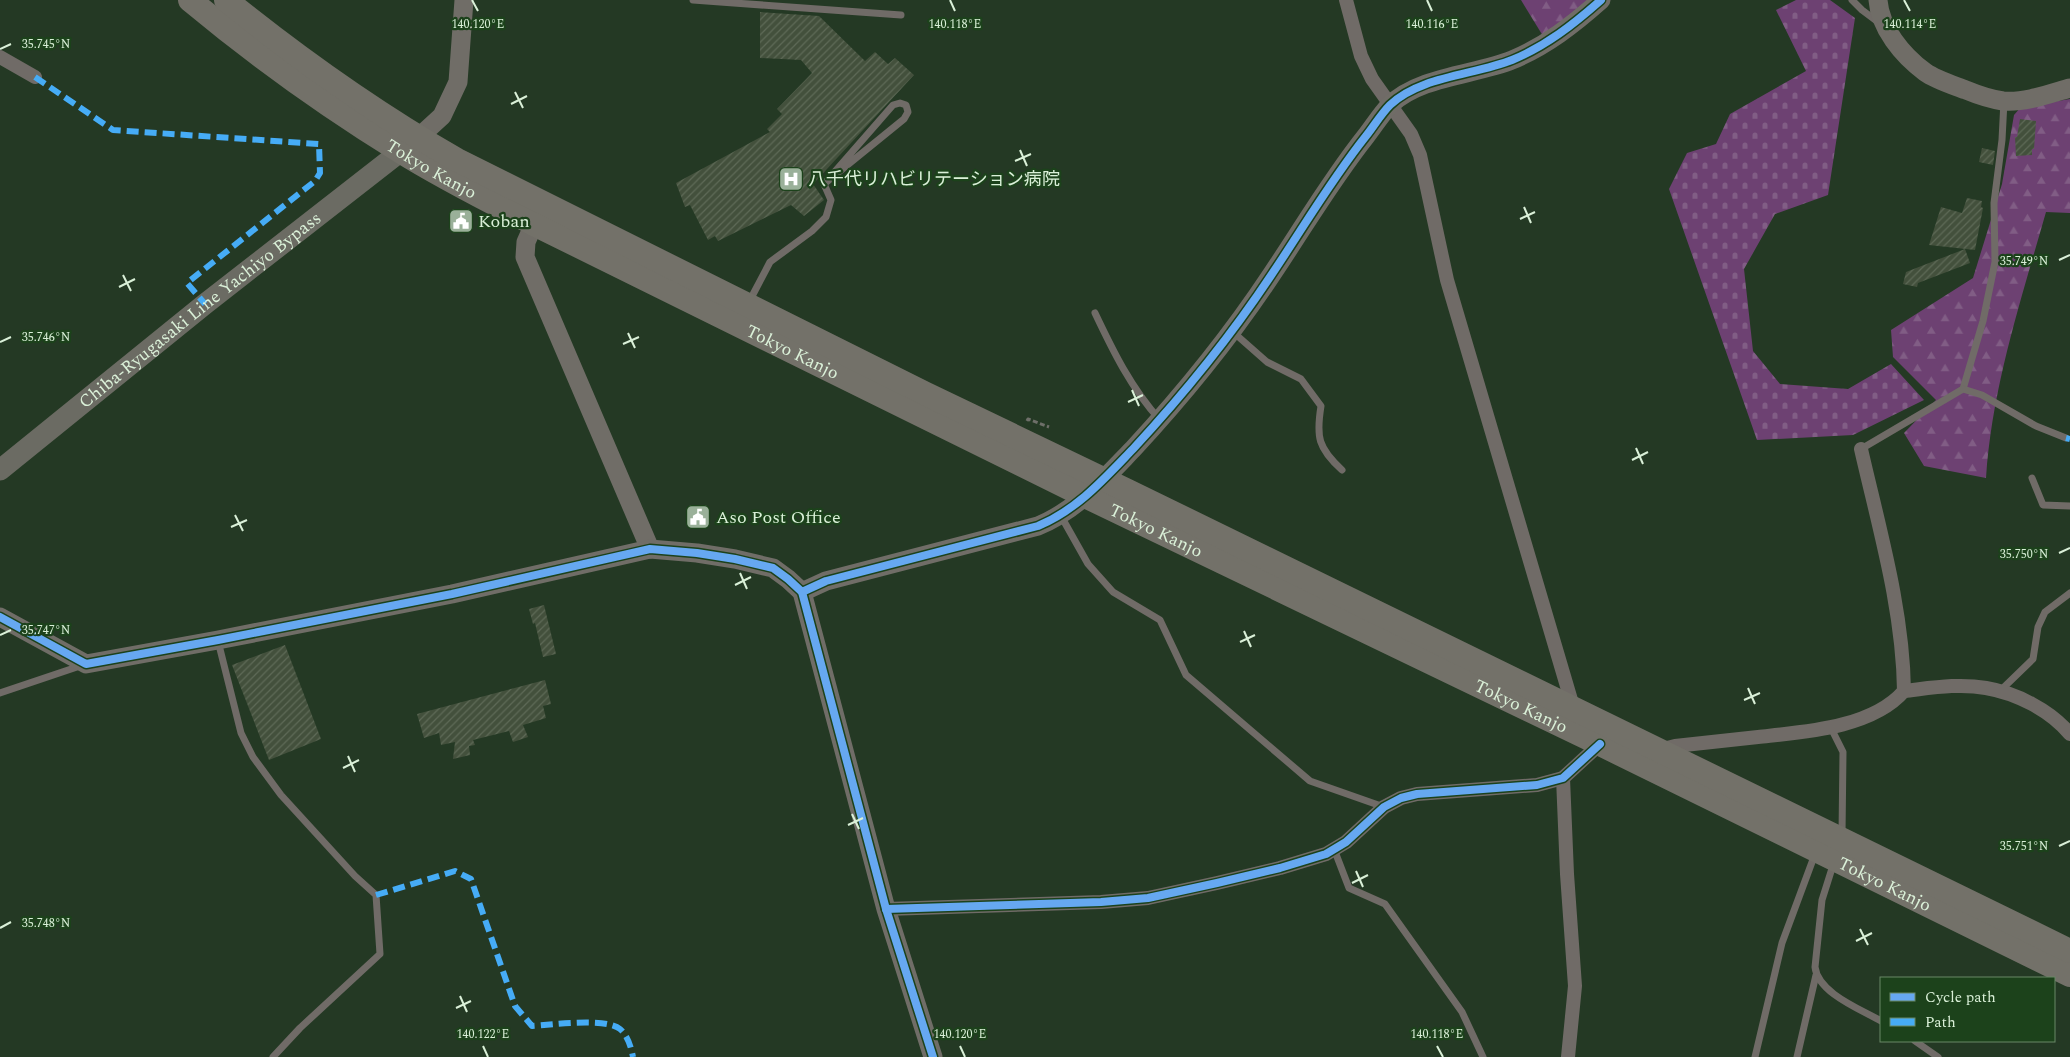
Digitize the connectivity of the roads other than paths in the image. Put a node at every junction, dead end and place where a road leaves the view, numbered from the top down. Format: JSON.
{"nodes":[{"id":1,"x":190,"y":0,"type":"edge"},
{"id":2,"x":226,"y":0,"type":"edge"},
{"id":3,"x":464,"y":0,"type":"edge"},
{"id":4,"x":693,"y":0,"type":"edge"},
{"id":5,"x":1346,"y":0,"type":"edge"},
{"id":6,"x":1601,"y":0,"type":"edge"},
{"id":7,"x":1852,"y":0,"type":"edge"},
{"id":8,"x":1878,"y":0,"type":"edge"},
{"id":9,"x":901,"y":15,"type":"dead end"},
{"id":10,"x":1886,"y":28,"type":"junction"},
{"id":11,"x":0,"y":57,"type":"edge"},
{"id":12,"x":34,"y":77,"type":"dead end"},
{"id":13,"x":2070,"y":88,"type":"edge"},
{"id":14,"x":2004,"y":101,"type":"junction"},
{"id":15,"x":1391,"y":104,"type":"junction"},
{"id":16,"x":409,"y":144,"type":"junction"},
{"id":17,"x":824,"y":184,"type":"junction"},
{"id":18,"x":534,"y":224,"type":"junction"},
{"id":19,"x":747,"y":306,"type":"junction"},
{"id":20,"x":1095,"y":313,"type":"dead end"},
{"id":21,"x":1232,"y":330,"type":"junction"},
{"id":22,"x":1963,"y":389,"type":"junction"},
{"id":23,"x":1160,"y":420,"type":"junction"},
{"id":24,"x":2066,"y":438,"type":"dead end"},
{"id":25,"x":1861,"y":449,"type":"joint"},
{"id":26,"x":0,"y":470,"type":"edge"},
{"id":27,"x":1342,"y":470,"type":"dead end"},
{"id":28,"x":2032,"y":478,"type":"dead end"},
{"id":29,"x":1104,"y":479,"type":"junction"},
{"id":30,"x":1085,"y":496,"type":"junction"},
{"id":31,"x":2070,"y":506,"type":"edge"},
{"id":32,"x":1060,"y":515,"type":"junction"},
{"id":33,"x":650,"y":550,"type":"junction"},
{"id":34,"x":802,"y":592,"type":"junction"},
{"id":35,"x":2070,"y":593,"type":"edge"},
{"id":36,"x":0,"y":617,"type":"edge"},
{"id":37,"x":218,"y":640,"type":"junction"},
{"id":38,"x":86,"y":664,"type":"junction"},
{"id":39,"x":1904,"y":691,"type":"junction"},
{"id":40,"x":1999,"y":692,"type":"junction"},
{"id":41,"x":0,"y":693,"type":"edge"},
{"id":42,"x":1574,"y":710,"type":"junction"},
{"id":43,"x":1831,"y":728,"type":"junction"},
{"id":44,"x":2070,"y":734,"type":"edge"},
{"id":45,"x":1600,"y":744,"type":"junction"},
{"id":46,"x":1659,"y":750,"type":"junction"},
{"id":47,"x":1563,"y":778,"type":"junction"},
{"id":48,"x":1384,"y":807,"type":"junction"},
{"id":49,"x":1334,"y":849,"type":"junction"},
{"id":50,"x":1834,"y":850,"type":"junction"},
{"id":51,"x":886,"y":909,"type":"junction"},
{"id":52,"x":2070,"y":951,"type":"edge"},
{"id":53,"x":1816,"y":975,"type":"junction"},
{"id":54,"x":2070,"y":975,"type":"edge"},
{"id":55,"x":1880,"y":1020,"type":"edge"},
{"id":56,"x":1916,"y":1042,"type":"edge"},
{"id":57,"x":273,"y":1057,"type":"edge"},
{"id":58,"x":933,"y":1057,"type":"edge"},
{"id":59,"x":1483,"y":1057,"type":"edge"},
{"id":60,"x":1568,"y":1057,"type":"edge"},
{"id":61,"x":1755,"y":1057,"type":"edge"},
{"id":62,"x":1797,"y":1057,"type":"edge"},
{"id":63,"x":1938,"y":1057,"type":"edge"}],
"edges":[{"from":1,"to":16,"type":"highway","name":"Tokyo Kanjo"},
{"from":2,"to":16,"type":"highway","name":"Tokyo Kanjo"},
{"from":3,"to":16,"type":"street"},
{"from":4,"to":9,"type":"lane"},
{"from":5,"to":15,"type":"street"},
{"from":6,"to":15,"type":"street"},
{"from":7,"to":10,"type":"lane"},
{"from":8,"to":10,"type":"street"},
{"from":10,"to":14,"type":"street"},
{"from":11,"to":12,"type":"street"},
{"from":13,"to":14,"type":"street"},
{"from":14,"to":22,"type":"lane"},
{"from":15,"to":21,"type":"street"},
{"from":15,"to":42,"type":"street"},
{"from":16,"to":18,"type":"highway","name":"Tokyo Kanjo"},
{"from":16,"to":19,"type":"highway","name":"Tokyo Kanjo"},
{"from":16,"to":26,"type":"main road","name":"Chiba-Ryugasaki Line Yachiyo Bypass"},
{"from":17,"to":17,"type":"lane"},
{"from":17,"to":19,"type":"lane"},
{"from":18,"to":30,"type":"highway","name":"Tokyo Kanjo"},
{"from":18,"to":33,"type":"street"},
{"from":19,"to":29,"type":"highway","name":"Tokyo Kanjo"},
{"from":20,"to":23,"type":"lane"},
{"from":21,"to":23,"type":"street"},
{"from":21,"to":27,"type":"lane"},
{"from":22,"to":24,"type":"lane"},
{"from":22,"to":25,"type":"lane"},
{"from":23,"to":29,"type":"street"},
{"from":25,"to":39,"type":"street"},
{"from":28,"to":31,"type":"lane"},
{"from":29,"to":30,"type":"street"},
{"from":29,"to":42,"type":"highway","name":"Tokyo Kanjo"},
{"from":30,"to":32,"type":"street"},
{"from":30,"to":45,"type":"highway","name":"Tokyo Kanjo"},
{"from":32,"to":34,"type":"street"},
{"from":32,"to":48,"type":"lane"},
{"from":33,"to":34,"type":"street"},
{"from":33,"to":37,"type":"street"},
{"from":34,"to":51,"type":"street"},
{"from":35,"to":40,"type":"lane"},
{"from":36,"to":38,"type":"street"},
{"from":37,"to":38,"type":"street"},
{"from":37,"to":57,"type":"lane"},
{"from":38,"to":41,"type":"lane"},
{"from":39,"to":40,"type":"street"},
{"from":39,"to":43,"type":"street"},
{"from":40,"to":44,"type":"street"},
{"from":42,"to":46,"type":"highway","name":"Tokyo Kanjo"},
{"from":43,"to":46,"type":"street"},
{"from":43,"to":50,"type":"lane"},
{"from":45,"to":47,"type":"street"},
{"from":45,"to":50,"type":"highway","name":"Tokyo Kanjo"},
{"from":46,"to":50,"type":"highway","name":"Tokyo Kanjo"},
{"from":47,"to":48,"type":"street"},
{"from":47,"to":60,"type":"street"},
{"from":48,"to":49,"type":"street"},
{"from":49,"to":51,"type":"street"},
{"from":49,"to":59,"type":"lane"},
{"from":50,"to":52,"type":"highway","name":"Tokyo Kanjo"},
{"from":50,"to":53,"type":"lane"},
{"from":50,"to":54,"type":"highway","name":"Tokyo Kanjo"},
{"from":50,"to":61,"type":"lane"},
{"from":51,"to":58,"type":"street"},
{"from":53,"to":55,"type":"lane"},
{"from":53,"to":62,"type":"lane"},
{"from":56,"to":63,"type":"lane"}]}
